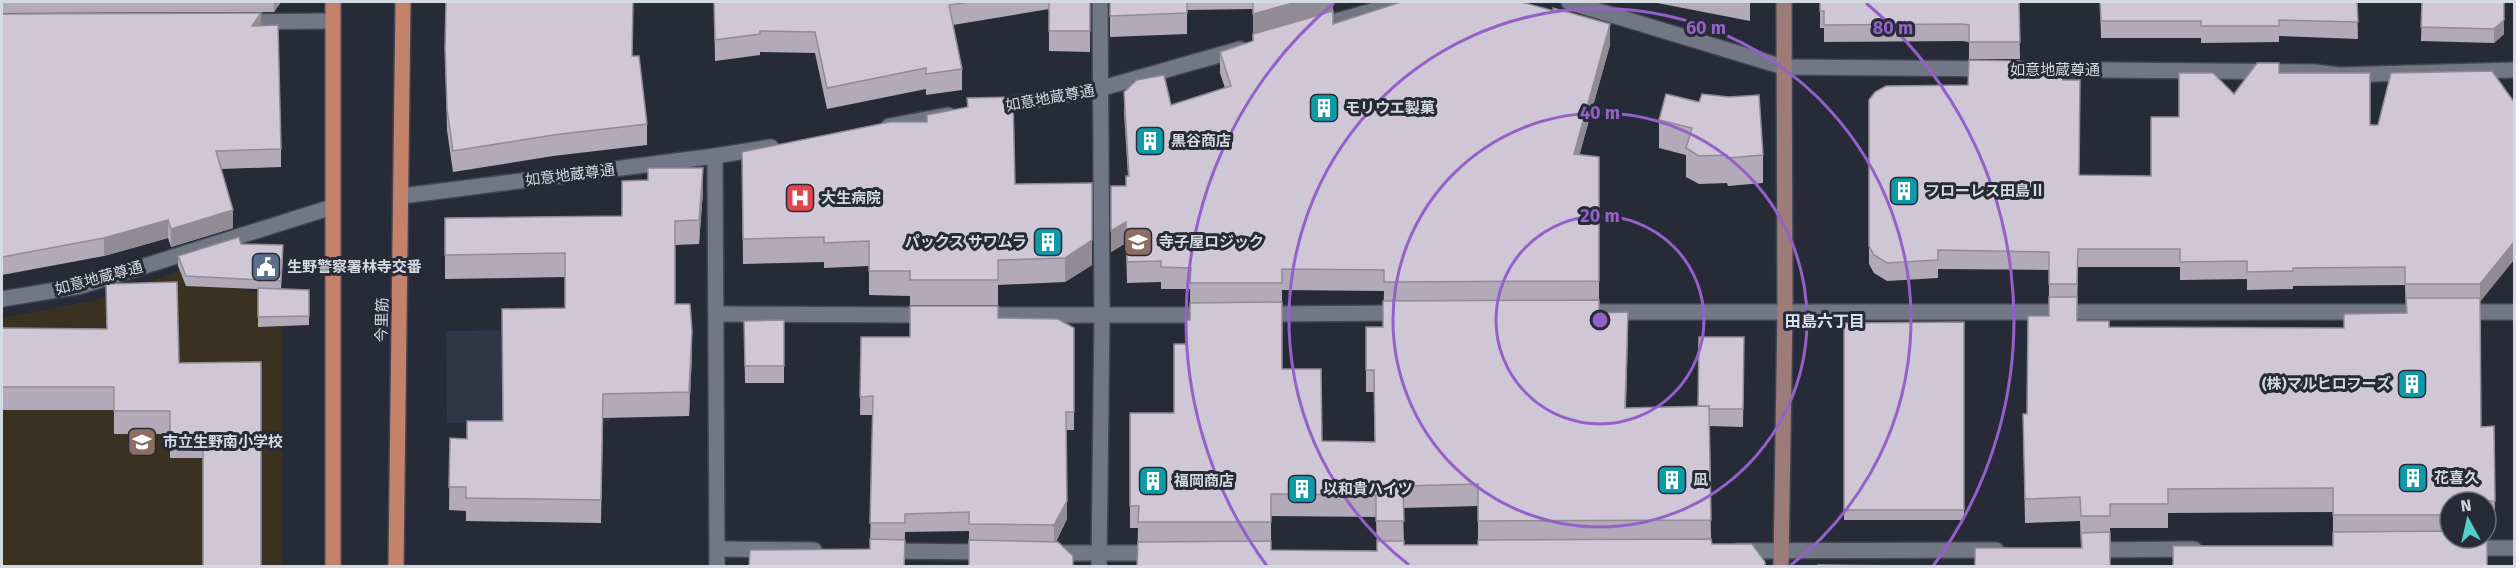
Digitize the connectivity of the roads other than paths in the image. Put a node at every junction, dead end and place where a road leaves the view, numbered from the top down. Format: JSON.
{"nodes":[{"id":1,"x":333,"y":2,"type":"edge"},
{"id":2,"x":403,"y":2,"type":"edge"},
{"id":3,"x":1100,"y":2,"type":"edge"},
{"id":4,"x":1404,"y":2,"type":"edge"},
{"id":5,"x":1569,"y":2,"type":"edge"},
{"id":6,"x":1784,"y":2,"type":"edge"},
{"id":7,"x":333,"y":21,"type":"junction"},
{"id":8,"x":228,"y":22,"type":"edge"},
{"id":9,"x":1302,"y":31,"type":"edge"},
{"id":10,"x":1257,"y":44,"type":"edge"},
{"id":11,"x":1784,"y":67,"type":"junction"},
{"id":12,"x":2514,"y":70,"type":"edge"},
{"id":13,"x":1099,"y":89,"type":"junction"},
{"id":14,"x":982,"y":109,"type":"edge"},
{"id":15,"x":959,"y":114,"type":"edge"},
{"id":16,"x":878,"y":128,"type":"edge"},
{"id":17,"x":784,"y":144,"type":"edge"},
{"id":18,"x":715,"y":156,"type":"junction"},
{"id":19,"x":402,"y":196,"type":"junction"},
{"id":20,"x":332,"y":207,"type":"junction"},
{"id":21,"x":2,"y":299,"type":"edge"},
{"id":22,"x":1785,"y":311,"type":"junction"},
{"id":23,"x":1569,"y":312,"type":"edge"},
{"id":24,"x":2514,"y":312,"type":"edge"},
{"id":25,"x":1413,"y":313,"type":"edge"},
{"id":26,"x":716,"y":314,"type":"junction"},
{"id":27,"x":1246,"y":314,"type":"edge"},
{"id":28,"x":1102,"y":315,"type":"junction"},
{"id":29,"x":1222,"y":315,"type":"edge"},
{"id":30,"x":2498,"y":548,"type":"edge"},
{"id":31,"x":2514,"y":548,"type":"edge"},
{"id":32,"x":717,"y":549,"type":"junction"},
{"id":33,"x":2207,"y":549,"type":"edge"},
{"id":34,"x":824,"y":550,"type":"edge"},
{"id":35,"x":2006,"y":550,"type":"edge"},
{"id":36,"x":2077,"y":550,"type":"edge"},
{"id":37,"x":872,"y":551,"type":"edge"},
{"id":38,"x":1722,"y":551,"type":"edge"},
{"id":39,"x":1781,"y":551,"type":"junction"},
{"id":40,"x":1003,"y":552,"type":"edge"},
{"id":41,"x":1039,"y":553,"type":"edge"},
{"id":42,"x":1171,"y":553,"type":"edge"},
{"id":43,"x":1099,"y":560,"type":"edge"},
{"id":44,"x":333,"y":567,"type":"edge"},
{"id":45,"x":396,"y":567,"type":"edge"},
{"id":46,"x":717,"y":567,"type":"edge"},
{"id":47,"x":1781,"y":567,"type":"edge"}],
"edges":[{"from":1,"to":7,"type":"main road"},
{"from":2,"to":19,"type":"main road","name":"今里筋"},
{"from":3,"to":13,"type":"street"},
{"from":4,"to":9,"type":"street"},
{"from":5,"to":11,"type":"street","name":"如意地蔵尊通"},
{"from":6,"to":11,"type":"street"},
{"from":7,"to":8,"type":"street"},
{"from":7,"to":20,"type":"main road"},
{"from":10,"to":13,"type":"street","name":"如意地蔵尊通"},
{"from":11,"to":12,"type":"street","name":"如意地蔵尊通"},
{"from":11,"to":22,"type":"street"},
{"from":13,"to":14,"type":"street","name":"如意地蔵尊通"},
{"from":13,"to":28,"type":"street"},
{"from":15,"to":16,"type":"street"},
{"from":17,"to":18,"type":"street","name":"如意地蔵尊通"},
{"from":18,"to":19,"type":"street","name":"如意地蔵尊通"},
{"from":18,"to":26,"type":"street"},
{"from":19,"to":45,"type":"main road","name":"今里筋"},
{"from":20,"to":21,"type":"street","name":"如意地蔵尊通"},
{"from":20,"to":44,"type":"main road"},
{"from":22,"to":23,"type":"street"},
{"from":22,"to":24,"type":"street"},
{"from":22,"to":39,"type":"street"},
{"from":25,"to":27,"type":"street"},
{"from":26,"to":28,"type":"street"},
{"from":26,"to":32,"type":"street"},
{"from":28,"to":29,"type":"street"},
{"from":28,"to":43,"type":"street"},
{"from":30,"to":31,"type":"street"},
{"from":32,"to":34,"type":"street"},
{"from":32,"to":46,"type":"street"},
{"from":33,"to":36,"type":"street"},
{"from":35,"to":39,"type":"street"},
{"from":37,"to":40,"type":"street"},
{"from":38,"to":39,"type":"street"},
{"from":39,"to":47,"type":"street"},
{"from":41,"to":43,"type":"street"},
{"from":42,"to":43,"type":"street"}]}
